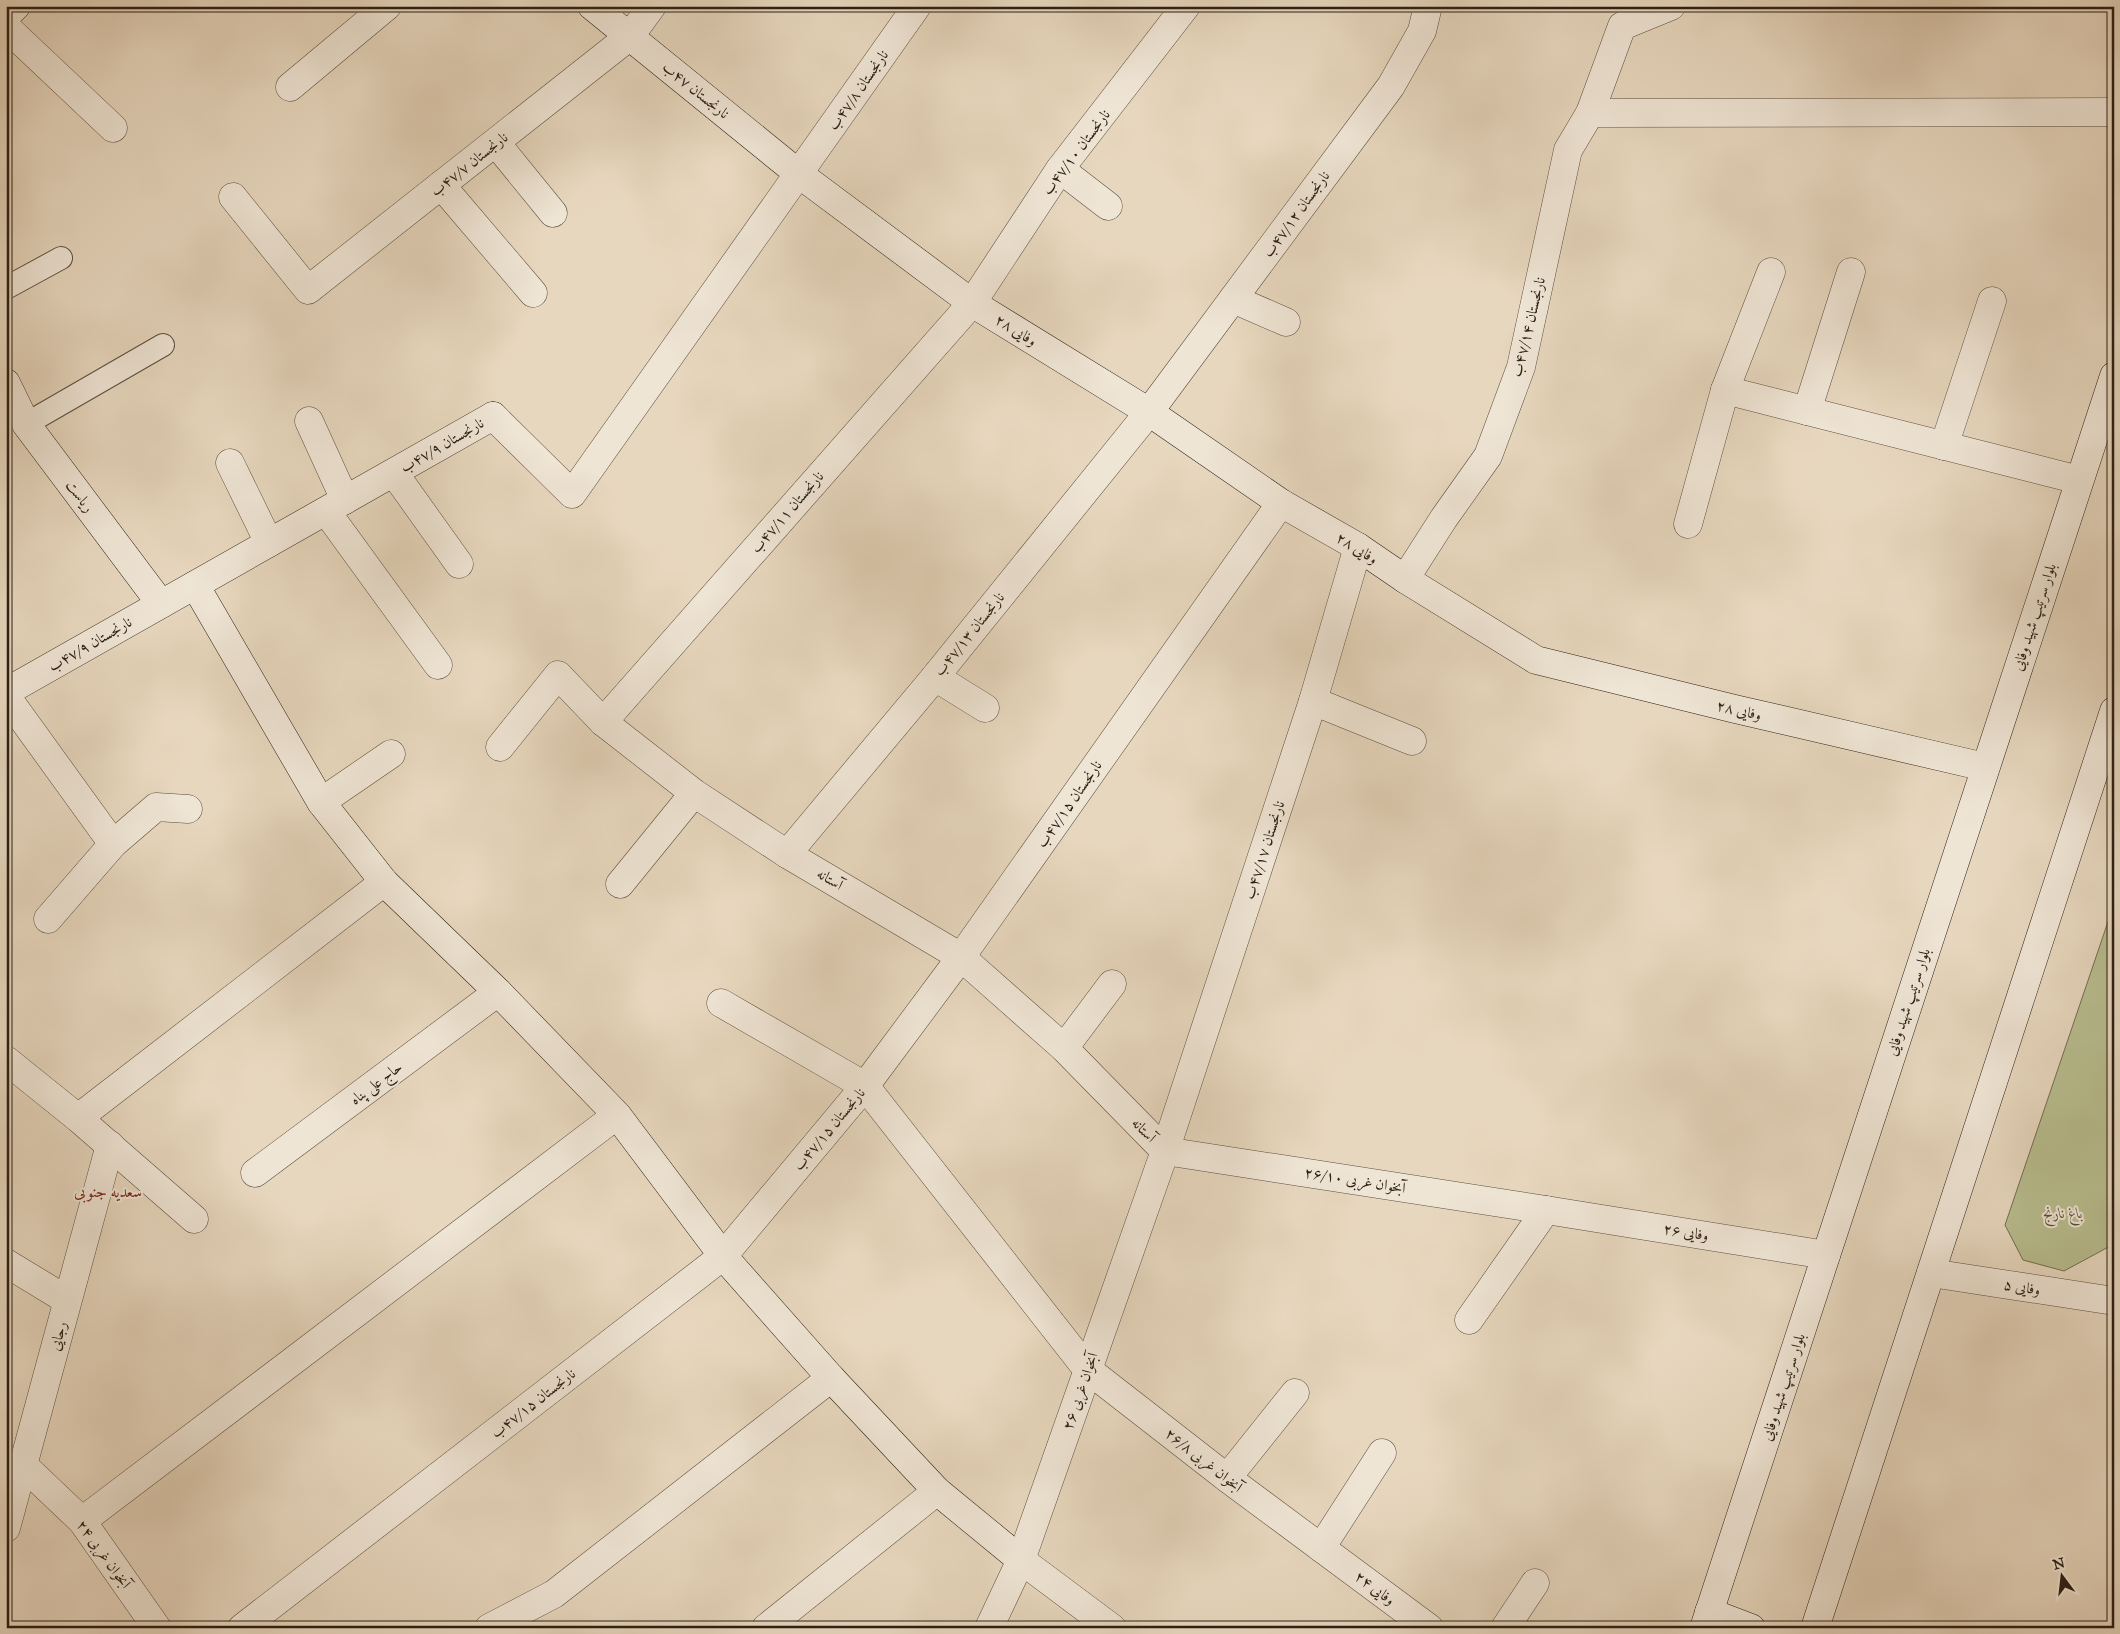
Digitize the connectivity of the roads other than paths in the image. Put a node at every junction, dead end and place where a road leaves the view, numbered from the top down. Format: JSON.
{"nodes":[{"id":1,"x":16,"y":6,"type":"edge"},
{"id":2,"x":387,"y":6,"type":"edge"},
{"id":3,"x":592,"y":6,"type":"edge"},
{"id":4,"x":652,"y":6,"type":"edge"},
{"id":5,"x":917,"y":6,"type":"edge"},
{"id":6,"x":1186,"y":6,"type":"edge"},
{"id":7,"x":1428,"y":6,"type":"edge"},
{"id":8,"x":1671,"y":6,"type":"edge"},
{"id":9,"x":6,"y":16,"type":"edge"},
{"id":10,"x":6,"y":27,"type":"edge"},
{"id":11,"x":630,"y":36,"type":"junction"},
{"id":12,"x":290,"y":87,"type":"dead end"},
{"id":13,"x":2114,"y":112,"type":"edge"},
{"id":14,"x":1590,"y":113,"type":"junction"},
{"id":15,"x":113,"y":128,"type":"dead end"},
{"id":16,"x":496,"y":143,"type":"junction"},
{"id":17,"x":1060,"y":169,"type":"junction"},
{"id":18,"x":799,"y":174,"type":"junction"},
{"id":19,"x":442,"y":186,"type":"junction"},
{"id":20,"x":233,"y":198,"type":"dead end"},
{"id":21,"x":1108,"y":206,"type":"dead end"},
{"id":22,"x":553,"y":213,"type":"dead end"},
{"id":23,"x":61,"y":258,"type":"dead end"},
{"id":24,"x":1771,"y":272,"type":"dead end"},
{"id":25,"x":1850,"y":272,"type":"dead end"},
{"id":26,"x":6,"y":288,"type":"edge"},
{"id":27,"x":533,"y":293,"type":"dead end"},
{"id":28,"x":1233,"y":299,"type":"junction"},
{"id":29,"x":1992,"y":300,"type":"dead end"},
{"id":30,"x":972,"y":302,"type":"junction"},
{"id":31,"x":1286,"y":322,"type":"dead end"},
{"id":32,"x":163,"y":345,"type":"dead end"},
{"id":33,"x":2114,"y":376,"type":"edge"},
{"id":34,"x":6,"y":383,"type":"edge"},
{"id":35,"x":1725,"y":390,"type":"junction"},
{"id":36,"x":1807,"y":410,"type":"junction"},
{"id":37,"x":1148,"y":412,"type":"junction"},
{"id":38,"x":309,"y":421,"type":"dead end"},
{"id":39,"x":26,"y":424,"type":"junction"},
{"id":40,"x":1944,"y":446,"type":"junction"},
{"id":41,"x":230,"y":463,"type":"dead end"},
{"id":42,"x":394,"y":473,"type":"junction"},
{"id":43,"x":2079,"y":480,"type":"junction"},
{"id":44,"x":1281,"y":503,"type":"junction"},
{"id":45,"x":336,"y":505,"type":"junction"},
{"id":46,"x":1688,"y":524,"type":"dead end"},
{"id":47,"x":269,"y":543,"type":"junction"},
{"id":48,"x":1358,"y":547,"type":"junction"},
{"id":49,"x":459,"y":564,"type":"dead end"},
{"id":50,"x":1405,"y":579,"type":"junction"},
{"id":51,"x":195,"y":584,"type":"junction"},
{"id":52,"x":161,"y":604,"type":"junction"},
{"id":53,"x":438,"y":665,"type":"dead end"},
{"id":54,"x":935,"y":677,"type":"junction"},
{"id":55,"x":6,"y":694,"type":"edge"},
{"id":56,"x":1313,"y":702,"type":"junction"},
{"id":57,"x":985,"y":708,"type":"dead end"},
{"id":58,"x":2114,"y":711,"type":"edge"},
{"id":59,"x":603,"y":722,"type":"junction"},
{"id":60,"x":1412,"y":741,"type":"dead end"},
{"id":61,"x":500,"y":747,"type":"dead end"},
{"id":62,"x":391,"y":754,"type":"dead end"},
{"id":63,"x":1985,"y":767,"type":"junction"},
{"id":64,"x":694,"y":793,"type":"junction"},
{"id":65,"x":321,"y":802,"type":"junction"},
{"id":66,"x":188,"y":809,"type":"dead end"},
{"id":67,"x":113,"y":844,"type":"junction"},
{"id":68,"x":787,"y":854,"type":"junction"},
{"id":69,"x":384,"y":882,"type":"junction"},
{"id":70,"x":620,"y":884,"type":"dead end"},
{"id":71,"x":48,"y":919,"type":"dead end"},
{"id":72,"x":961,"y":958,"type":"junction"},
{"id":73,"x":1112,"y":984,"type":"dead end"},
{"id":74,"x":498,"y":992,"type":"junction"},
{"id":75,"x":720,"y":1003,"type":"dead end"},
{"id":76,"x":1064,"y":1048,"type":"junction"},
{"id":77,"x":6,"y":1060,"type":"edge"},
{"id":78,"x":865,"y":1086,"type":"junction"},
{"id":79,"x":617,"y":1115,"type":"junction"},
{"id":80,"x":78,"y":1118,"type":"junction"},
{"id":81,"x":110,"y":1145,"type":"junction"},
{"id":82,"x":1165,"y":1151,"type":"junction"},
{"id":83,"x":255,"y":1173,"type":"dead end"},
{"id":84,"x":1546,"y":1210,"type":"junction"},
{"id":85,"x":194,"y":1219,"type":"dead end"},
{"id":86,"x":1826,"y":1255,"type":"junction"},
{"id":87,"x":723,"y":1256,"type":"junction"},
{"id":88,"x":6,"y":1262,"type":"edge"},
{"id":89,"x":1931,"y":1273,"type":"junction"},
{"id":90,"x":68,"y":1300,"type":"junction"},
{"id":91,"x":2114,"y":1301,"type":"edge"},
{"id":92,"x":1469,"y":1320,"type":"dead end"},
{"id":93,"x":1088,"y":1369,"type":"junction"},
{"id":94,"x":831,"y":1378,"type":"junction"},
{"id":95,"x":1295,"y":1393,"type":"dead end"},
{"id":96,"x":1382,"y":1453,"type":"dead end"},
{"id":97,"x":23,"y":1465,"type":"junction"},
{"id":98,"x":1227,"y":1478,"type":"junction"},
{"id":99,"x":937,"y":1490,"type":"junction"},
{"id":100,"x":82,"y":1521,"type":"junction"},
{"id":101,"x":6,"y":1528,"type":"edge"},
{"id":102,"x":1321,"y":1548,"type":"junction"},
{"id":103,"x":1021,"y":1560,"type":"junction"},
{"id":104,"x":1535,"y":1583,"type":"dead end"},
{"id":105,"x":1706,"y":1620,"type":"edge"},
{"id":106,"x":157,"y":1628,"type":"edge"},
{"id":107,"x":242,"y":1628,"type":"edge"},
{"id":108,"x":489,"y":1628,"type":"edge"},
{"id":109,"x":766,"y":1628,"type":"edge"},
{"id":110,"x":990,"y":1628,"type":"edge"},
{"id":111,"x":1112,"y":1628,"type":"edge"},
{"id":112,"x":1429,"y":1628,"type":"edge"},
{"id":113,"x":1505,"y":1628,"type":"edge"},
{"id":114,"x":1751,"y":1628,"type":"edge"},
{"id":115,"x":1815,"y":1628,"type":"edge"}],
"edges":[{"from":1,"to":9,"type":"street"},
{"from":2,"to":12,"type":"street"},
{"from":3,"to":11,"type":"street","name":"نارنجستان ۴۷ب"},
{"from":4,"to":11,"type":"street","name":"نارنجستان ۴۷/۷ب"},
{"from":5,"to":18,"type":"street","name":"نارنجستان ۴۷/۸ب"},
{"from":6,"to":17,"type":"street","name":"نارنجستان ۴۷/۱۰ب"},
{"from":7,"to":28,"type":"street","name":"نارنجستان ۴۷/۱۲ب"},
{"from":8,"to":14,"type":"street","name":"نارنجستان ۴۷/۱۴ب"},
{"from":10,"to":15,"type":"street"},
{"from":11,"to":16,"type":"street","name":"نارنجستان ۴۷/۷ب"},
{"from":11,"to":18,"type":"street","name":"نارنجستان ۴۷ب"},
{"from":13,"to":14,"type":"street"},
{"from":14,"to":50,"type":"street","name":"نارنجستان ۴۷/۱۴ب"},
{"from":16,"to":19,"type":"street","name":"نارنجستان ۴۷/۷ب"},
{"from":16,"to":22,"type":"street"},
{"from":17,"to":21,"type":"street"},
{"from":17,"to":30,"type":"street","name":"نارنجستان ۴۷/۱۰ب"},
{"from":18,"to":30,"type":"street","name":"وفایی ۲۸"},
{"from":18,"to":42,"type":"street","name":"نارنجستان ۴۷/۹ب"},
{"from":19,"to":20,"type":"street","name":"نارنجستان ۴۷/۷ب"},
{"from":19,"to":27,"type":"street"},
{"from":23,"to":26,"type":"lane"},
{"from":24,"to":35,"type":"street"},
{"from":25,"to":36,"type":"street"},
{"from":28,"to":31,"type":"street"},
{"from":28,"to":37,"type":"street","name":"نارنجستان ۴۷/۱۲ب"},
{"from":29,"to":40,"type":"street"},
{"from":30,"to":37,"type":"street","name":"وفایی ۲۸"},
{"from":30,"to":59,"type":"street","name":"نارنجستان ۴۷/۱۱ب"},
{"from":32,"to":39,"type":"lane"},
{"from":33,"to":43,"type":"street","name":"بلوار سرتیپ شهید وفایی"},
{"from":34,"to":39,"type":"street","name":"ریاست"},
{"from":35,"to":36,"type":"street"},
{"from":35,"to":46,"type":"street"},
{"from":36,"to":40,"type":"street"},
{"from":37,"to":44,"type":"street","name":"وفایی ۲۸"},
{"from":37,"to":54,"type":"street","name":"نارنجستان ۴۷/۱۳ب"},
{"from":38,"to":45,"type":"street"},
{"from":39,"to":52,"type":"street","name":"ریاست"},
{"from":40,"to":43,"type":"street"},
{"from":41,"to":47,"type":"street"},
{"from":42,"to":45,"type":"street","name":"نارنجستان ۴۷/۹ب"},
{"from":42,"to":49,"type":"street"},
{"from":43,"to":63,"type":"street","name":"بلوار سرتیپ شهید وفایی"},
{"from":44,"to":48,"type":"street","name":"وفایی ۲۸"},
{"from":44,"to":72,"type":"street","name":"نارنجستان ۴۷/۱۵ب"},
{"from":45,"to":47,"type":"street","name":"نارنجستان ۴۷/۹ب"},
{"from":45,"to":53,"type":"street"},
{"from":47,"to":51,"type":"street","name":"نارنجستان ۴۷/۹ب"},
{"from":48,"to":50,"type":"street","name":"وفایی ۲۸"},
{"from":48,"to":56,"type":"street","name":"نارنجستان ۴۷/۱۷ب"},
{"from":50,"to":63,"type":"street","name":"وفایی ۲۸"},
{"from":51,"to":52,"type":"street","name":"نارنجستان ۴۷/۹ب"},
{"from":51,"to":65,"type":"street"},
{"from":52,"to":55,"type":"street","name":"نارنجستان ۴۷/۹ب"},
{"from":54,"to":57,"type":"street"},
{"from":54,"to":68,"type":"street","name":"نارنجستان ۴۷/۱۳ب"},
{"from":55,"to":67,"type":"street"},
{"from":56,"to":60,"type":"street"},
{"from":56,"to":82,"type":"street","name":"نارنجستان ۴۷/۱۷ب"},
{"from":58,"to":89,"type":"street"},
{"from":59,"to":61,"type":"street","name":"آستانه"},
{"from":59,"to":64,"type":"street","name":"آستانه"},
{"from":62,"to":65,"type":"street"},
{"from":63,"to":86,"type":"street","name":"بلوار سرتیپ شهید وفایی"},
{"from":64,"to":68,"type":"street","name":"آستانه"},
{"from":64,"to":70,"type":"street"},
{"from":65,"to":69,"type":"street"},
{"from":66,"to":67,"type":"street"},
{"from":67,"to":71,"type":"street"},
{"from":68,"to":72,"type":"street","name":"آستانه"},
{"from":69,"to":74,"type":"street"},
{"from":69,"to":80,"type":"street"},
{"from":72,"to":76,"type":"street","name":"آستانه"},
{"from":72,"to":78,"type":"street","name":"نارنجستان ۴۷/۱۵ب"},
{"from":73,"to":76,"type":"street"},
{"from":74,"to":79,"type":"street"},
{"from":74,"to":83,"type":"street","name":"حاج علی پناه"},
{"from":75,"to":78,"type":"street"},
{"from":76,"to":82,"type":"street","name":"آستانه"},
{"from":77,"to":80,"type":"street"},
{"from":78,"to":87,"type":"street","name":"نارنجستان ۴۷/۱۵ب"},
{"from":78,"to":93,"type":"street","name":"آبخوان غربی ۲۶/۸"},
{"from":79,"to":87,"type":"street"},
{"from":79,"to":100,"type":"street"},
{"from":80,"to":81,"type":"street"},
{"from":81,"to":85,"type":"street"},
{"from":81,"to":90,"type":"street","name":"رجایی"},
{"from":82,"to":84,"type":"street","name":"آبخوان غربی ۲۶/۱۰"},
{"from":82,"to":93,"type":"street","name":"آبخوان غربی ۲۶"},
{"from":84,"to":86,"type":"street","name":"وفایی ۲۶"},
{"from":84,"to":92,"type":"street"},
{"from":86,"to":105,"type":"street","name":"بلوار سرتیپ شهید وفایی"},
{"from":87,"to":94,"type":"street"},
{"from":87,"to":107,"type":"street","name":"نارنجستان ۴۷/۱۵ب"},
{"from":88,"to":90,"type":"street"},
{"from":89,"to":91,"type":"street","name":"وفایی ۵"},
{"from":89,"to":115,"type":"street"},
{"from":90,"to":97,"type":"street","name":"رجایی"},
{"from":93,"to":98,"type":"street","name":"آبخوان غربی ۲۶/۸"},
{"from":93,"to":103,"type":"street","name":"آبخوان غربی ۲۶"},
{"from":94,"to":99,"type":"street"},
{"from":94,"to":108,"type":"street"},
{"from":95,"to":98,"type":"street"},
{"from":96,"to":102,"type":"street"},
{"from":97,"to":100,"type":"street","name":"آبخوان غربی ۲۴"},
{"from":97,"to":101,"type":"street","name":"رجایی"},
{"from":98,"to":102,"type":"street","name":"آبخوان غربی ۲۶/۸"},
{"from":99,"to":103,"type":"street"},
{"from":99,"to":109,"type":"street"},
{"from":100,"to":106,"type":"street","name":"آبخوان غربی ۲۴"},
{"from":102,"to":112,"type":"street","name":"وفایی ۲۴"},
{"from":103,"to":110,"type":"street","name":"آبخوان غربی ۲۶"},
{"from":103,"to":111,"type":"street"},
{"from":104,"to":113,"type":"street"},
{"from":105,"to":114,"type":"street"}]}
